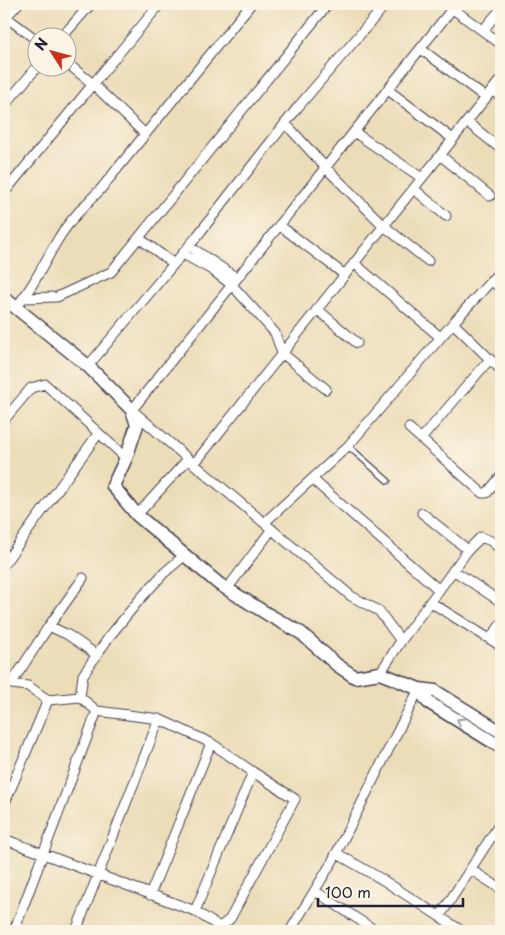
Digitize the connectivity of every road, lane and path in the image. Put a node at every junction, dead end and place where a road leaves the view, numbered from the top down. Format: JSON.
{"nodes":[{"id":1,"x":18,"y":4,"type":"edge"},
{"id":2,"x":90,"y":4,"type":"edge"},
{"id":3,"x":160,"y":4,"type":"edge"},
{"id":4,"x":251,"y":4,"type":"edge"},
{"id":5,"x":328,"y":4,"type":"edge"},
{"id":6,"x":386,"y":4,"type":"edge"},
{"id":7,"x":454,"y":6,"type":"edge"},
{"id":8,"x":501,"y":9,"type":"edge"},
{"id":9,"x":5,"y":19,"type":"edge"},
{"id":10,"x":70,"y":28,"type":"edge"},
{"id":11,"x":483,"y":30,"type":"junction"},
{"id":12,"x":28,"y":34,"type":"edge"},
{"id":13,"x":501,"y":44,"type":"edge"},
{"id":14,"x":421,"y":49,"type":"junction"},
{"id":15,"x":78,"y":72,"type":"edge"},
{"id":16,"x":28,"y":78,"type":"edge"},
{"id":17,"x":501,"y":79,"type":"edge"},
{"id":18,"x":94,"y":84,"type":"junction"},
{"id":19,"x":388,"y":90,"type":"junction"},
{"id":20,"x":489,"y":94,"type":"junction"},
{"id":21,"x":501,"y":97,"type":"edge"},
{"id":22,"x":4,"y":106,"type":"edge"},
{"id":23,"x":467,"y":122,"type":"junction"},
{"id":24,"x":285,"y":123,"type":"junction"},
{"id":25,"x":354,"y":132,"type":"junction"},
{"id":26,"x":146,"y":134,"type":"junction"},
{"id":27,"x":453,"y":139,"type":"junction"},
{"id":28,"x":501,"y":149,"type":"edge"},
{"id":29,"x":440,"y":155,"type":"junction"},
{"id":30,"x":326,"y":168,"type":"junction"},
{"id":31,"x":422,"y":178,"type":"junction"},
{"id":32,"x":414,"y":189,"type":"junction"},
{"id":33,"x":4,"y":193,"type":"edge"},
{"id":34,"x":490,"y":196,"type":"dead end"},
{"id":35,"x":446,"y":216,"type":"dead end"},
{"id":36,"x":279,"y":225,"type":"junction"},
{"id":37,"x":384,"y":226,"type":"junction"},
{"id":38,"x":139,"y":238,"type":"junction"},
{"id":39,"x":186,"y":250,"type":"junction"},
{"id":40,"x":428,"y":261,"type":"dead end"},
{"id":41,"x":354,"y":263,"type":"junction"},
{"id":42,"x":174,"y":264,"type":"junction"},
{"id":43,"x":501,"y":270,"type":"edge"},
{"id":44,"x":344,"y":275,"type":"junction"},
{"id":45,"x":491,"y":280,"type":"junction"},
{"id":46,"x":234,"y":282,"type":"junction"},
{"id":47,"x":501,"y":289,"type":"edge"},
{"id":48,"x":4,"y":298,"type":"edge"},
{"id":49,"x":23,"y":298,"type":"junction"},
{"id":50,"x":15,"y":308,"type":"junction"},
{"id":51,"x":317,"y":309,"type":"junction"},
{"id":52,"x":453,"y":323,"type":"junction"},
{"id":53,"x":440,"y":338,"type":"junction"},
{"id":54,"x":357,"y":343,"type":"dead end"},
{"id":55,"x":282,"y":353,"type":"junction"},
{"id":56,"x":490,"y":359,"type":"junction"},
{"id":57,"x":88,"y":366,"type":"junction"},
{"id":58,"x":501,"y":370,"type":"edge"},
{"id":59,"x":326,"y":389,"type":"dead end"},
{"id":60,"x":132,"y":410,"type":"junction"},
{"id":61,"x":4,"y":420,"type":"edge"},
{"id":62,"x":410,"y":428,"type":"dead end"},
{"id":63,"x":98,"y":434,"type":"junction"},
{"id":64,"x":421,"y":439,"type":"junction"},
{"id":65,"x":348,"y":446,"type":"junction"},
{"id":66,"x":126,"y":458,"type":"junction"},
{"id":67,"x":191,"y":462,"type":"junction"},
{"id":68,"x":501,"y":476,"type":"edge"},
{"id":69,"x":312,"y":479,"type":"junction"},
{"id":70,"x":388,"y":481,"type":"dead end"},
{"id":71,"x":422,"y":513,"type":"dead end"},
{"id":72,"x":137,"y":515,"type":"junction"},
{"id":73,"x":268,"y":526,"type":"junction"},
{"id":74,"x":468,"y":550,"type":"junction"},
{"id":75,"x":501,"y":550,"type":"edge"},
{"id":76,"x":6,"y":554,"type":"edge"},
{"id":77,"x":185,"y":556,"type":"junction"},
{"id":78,"x":4,"y":564,"type":"edge"},
{"id":79,"x":453,"y":570,"type":"junction"},
{"id":80,"x":83,"y":578,"type":"dead end"},
{"id":81,"x":227,"y":589,"type":"junction"},
{"id":82,"x":439,"y":590,"type":"junction"},
{"id":83,"x":430,"y":602,"type":"junction"},
{"id":84,"x":501,"y":602,"type":"edge"},
{"id":85,"x":501,"y":624,"type":"edge"},
{"id":86,"x":49,"y":626,"type":"junction"},
{"id":87,"x":490,"y":639,"type":"junction"},
{"id":88,"x":401,"y":641,"type":"junction"},
{"id":89,"x":501,"y":646,"type":"edge"},
{"id":90,"x":97,"y":655,"type":"junction"},
{"id":91,"x":380,"y":673,"type":"junction"},
{"id":92,"x":8,"y":684,"type":"edge"},
{"id":93,"x":419,"y":689,"type":"junction"},
{"id":94,"x":80,"y":697,"type":"junction"},
{"id":95,"x":48,"y":700,"type":"junction"},
{"id":96,"x":97,"y":711,"type":"junction"},
{"id":97,"x":159,"y":719,"type":"junction"},
{"id":98,"x":501,"y":732,"type":"edge"},
{"id":99,"x":211,"y":743,"type":"junction"},
{"id":100,"x":501,"y":747,"type":"edge"},
{"id":101,"x":253,"y":772,"type":"junction"},
{"id":102,"x":4,"y":805,"type":"edge"},
{"id":103,"x":501,"y":822,"type":"edge"},
{"id":104,"x":4,"y":839,"type":"edge"},
{"id":105,"x":336,"y":853,"type":"junction"},
{"id":106,"x":44,"y":855,"type":"junction"},
{"id":107,"x":470,"y":869,"type":"junction"},
{"id":108,"x":98,"y":876,"type":"junction"},
{"id":109,"x":501,"y":889,"type":"edge"},
{"id":110,"x":315,"y":891,"type":"junction"},
{"id":111,"x":150,"y":895,"type":"junction"},
{"id":112,"x":195,"y":911,"type":"junction"},
{"id":113,"x":440,"y":916,"type":"junction"},
{"id":114,"x":79,"y":930,"type":"edge"},
{"id":115,"x":221,"y":930,"type":"edge"},
{"id":116,"x":14,"y":931,"type":"edge"},
{"id":117,"x":290,"y":931,"type":"edge"},
{"id":118,"x":376,"y":931,"type":"edge"},
{"id":119,"x":462,"y":931,"type":"edge"}],
"edges":[{"from":1,"to":9,"type":"street"},
{"from":2,"to":10,"type":"street"},
{"from":3,"to":18,"type":"street"},
{"from":4,"to":26,"type":"street"},
{"from":5,"to":38,"type":"street"},
{"from":6,"to":24,"type":"street"},
{"from":7,"to":11,"type":"street"},
{"from":7,"to":14,"type":"street"},
{"from":8,"to":11,"type":"street"},
{"from":9,"to":12,"type":"street"},
{"from":11,"to":13,"type":"street"},
{"from":14,"to":19,"type":"street"},
{"from":14,"to":20,"type":"street"},
{"from":15,"to":18,"type":"street"},
{"from":16,"to":22,"type":"street"},
{"from":17,"to":20,"type":"street"},
{"from":18,"to":26,"type":"street"},
{"from":18,"to":33,"type":"street"},
{"from":19,"to":25,"type":"street"},
{"from":19,"to":27,"type":"street"},
{"from":20,"to":21,"type":"street"},
{"from":20,"to":23,"type":"street"},
{"from":23,"to":27,"type":"street"},
{"from":23,"to":28,"type":"street"},
{"from":24,"to":30,"type":"street"},
{"from":24,"to":39,"type":"street"},
{"from":25,"to":30,"type":"street"},
{"from":25,"to":31,"type":"street"},
{"from":26,"to":49,"type":"street"},
{"from":27,"to":29,"type":"street"},
{"from":29,"to":31,"type":"street"},
{"from":29,"to":34,"type":"street"},
{"from":30,"to":36,"type":"street"},
{"from":30,"to":37,"type":"street"},
{"from":31,"to":32,"type":"street"},
{"from":32,"to":35,"type":"street"},
{"from":32,"to":37,"type":"street"},
{"from":36,"to":44,"type":"street"},
{"from":36,"to":46,"type":"street"},
{"from":37,"to":40,"type":"street"},
{"from":37,"to":41,"type":"street"},
{"from":38,"to":42,"type":"street"},
{"from":38,"to":49,"type":"street"},
{"from":39,"to":42,"type":"street"},
{"from":39,"to":46,"type":"street"},
{"from":41,"to":44,"type":"street"},
{"from":41,"to":53,"type":"street"},
{"from":42,"to":57,"type":"street"},
{"from":43,"to":45,"type":"street"},
{"from":44,"to":51,"type":"street"},
{"from":45,"to":47,"type":"street"},
{"from":45,"to":52,"type":"street"},
{"from":46,"to":55,"type":"street"},
{"from":46,"to":60,"type":"street"},
{"from":48,"to":50,"type":"street"},
{"from":49,"to":50,"type":"street"},
{"from":50,"to":57,"type":"street"},
{"from":51,"to":54,"type":"street"},
{"from":51,"to":55,"type":"street"},
{"from":52,"to":53,"type":"street"},
{"from":52,"to":56,"type":"street"},
{"from":53,"to":65,"type":"street"},
{"from":55,"to":59,"type":"street"},
{"from":55,"to":67,"type":"street"},
{"from":56,"to":58,"type":"street"},
{"from":56,"to":64,"type":"street"},
{"from":57,"to":60,"type":"street"},
{"from":60,"to":66,"type":"street"},
{"from":60,"to":67,"type":"street"},
{"from":61,"to":63,"type":"street"},
{"from":62,"to":64,"type":"street"},
{"from":63,"to":66,"type":"street"},
{"from":63,"to":76,"type":"street"},
{"from":64,"to":68,"type":"street"},
{"from":65,"to":69,"type":"street"},
{"from":65,"to":70,"type":"lane"},
{"from":66,"to":72,"type":"street"},
{"from":67,"to":72,"type":"street"},
{"from":67,"to":73,"type":"street"},
{"from":69,"to":73,"type":"street"},
{"from":69,"to":82,"type":"street"},
{"from":71,"to":74,"type":"street"},
{"from":72,"to":77,"type":"street"},
{"from":73,"to":81,"type":"street"},
{"from":73,"to":88,"type":"street"},
{"from":74,"to":75,"type":"street"},
{"from":74,"to":79,"type":"street"},
{"from":76,"to":78,"type":"street"},
{"from":77,"to":81,"type":"street"},
{"from":77,"to":90,"type":"street"},
{"from":79,"to":82,"type":"street"},
{"from":79,"to":84,"type":"street"},
{"from":80,"to":86,"type":"street"},
{"from":81,"to":91,"type":"street"},
{"from":82,"to":83,"type":"street"},
{"from":83,"to":87,"type":"street"},
{"from":83,"to":88,"type":"street"},
{"from":85,"to":87,"type":"street"},
{"from":86,"to":90,"type":"street"},
{"from":86,"to":92,"type":"street"},
{"from":87,"to":89,"type":"street"},
{"from":88,"to":91,"type":"street"},
{"from":90,"to":94,"type":"street"},
{"from":91,"to":93,"type":"street"},
{"from":92,"to":95,"type":"street"},
{"from":93,"to":98,"type":"street"},
{"from":100,"to":93,"type":"street","one_way":true},
{"from":93,"to":105,"type":"street"},
{"from":94,"to":95,"type":"street"},
{"from":94,"to":96,"type":"street"},
{"from":95,"to":102,"type":"street"},
{"from":96,"to":97,"type":"street"},
{"from":96,"to":106,"type":"street"},
{"from":97,"to":99,"type":"street"},
{"from":97,"to":108,"type":"street"},
{"from":99,"to":101,"type":"street"},
{"from":99,"to":111,"type":"street"},
{"from":101,"to":112,"type":"street"},
{"from":101,"to":115,"type":"street"},
{"from":103,"to":107,"type":"street"},
{"from":104,"to":106,"type":"street"},
{"from":105,"to":110,"type":"street"},
{"from":105,"to":113,"type":"street"},
{"from":106,"to":108,"type":"street"},
{"from":106,"to":116,"type":"street"},
{"from":107,"to":109,"type":"street"},
{"from":107,"to":113,"type":"street"},
{"from":108,"to":111,"type":"street"},
{"from":108,"to":114,"type":"street"},
{"from":110,"to":117,"type":"street"},
{"from":110,"to":118,"type":"street"},
{"from":111,"to":112,"type":"street"},
{"from":112,"to":115,"type":"street"},
{"from":113,"to":119,"type":"street"}]}
